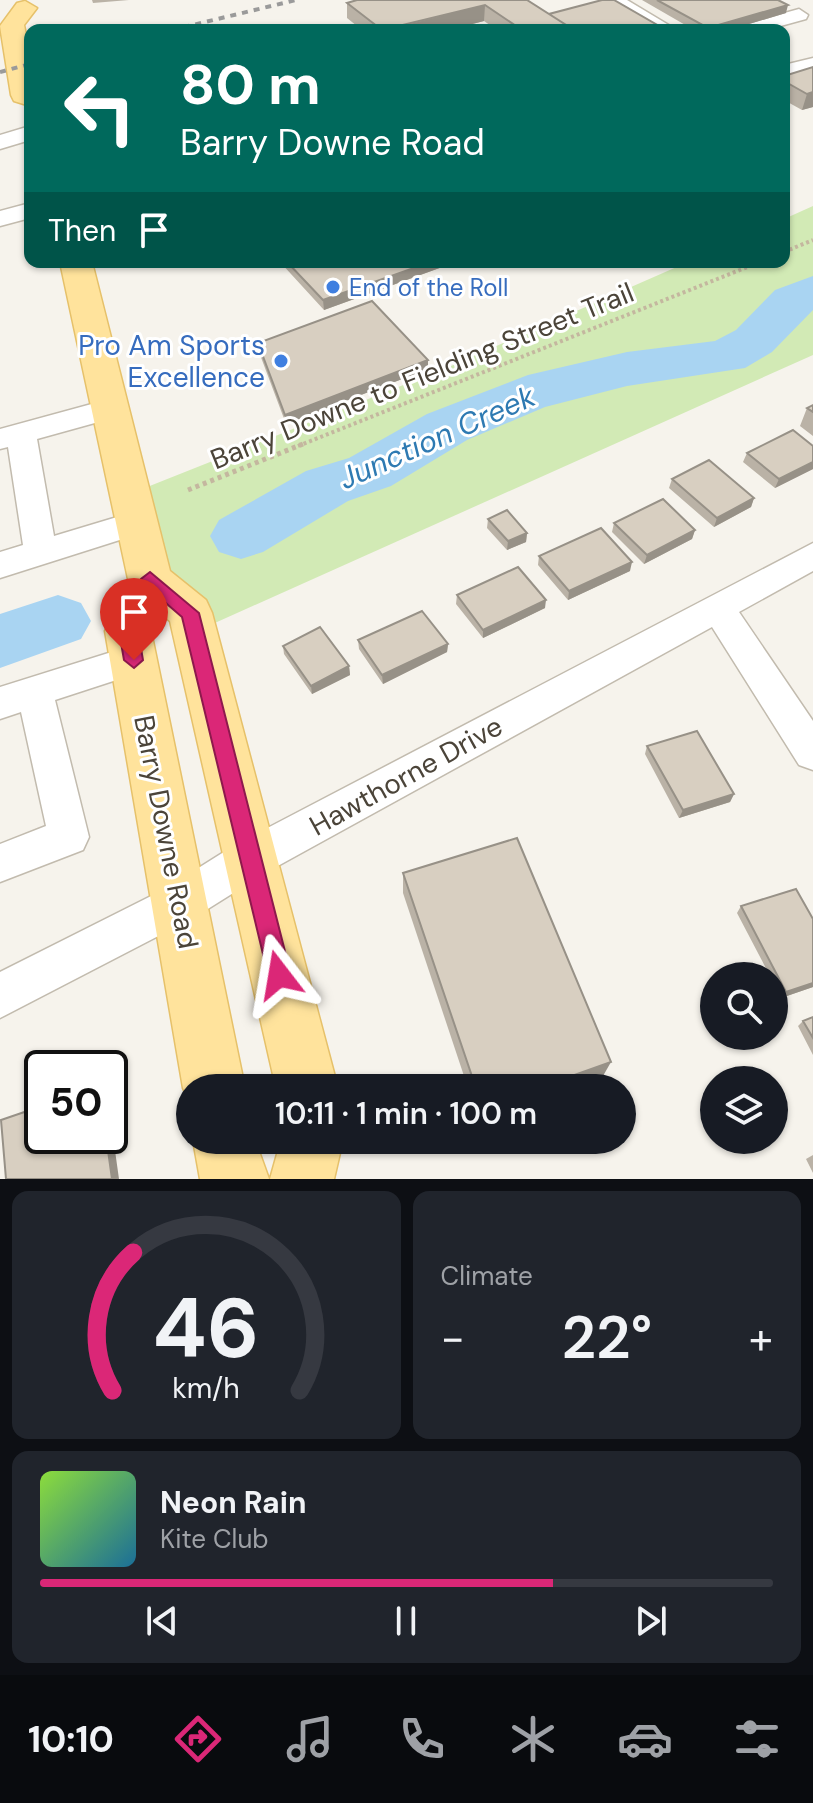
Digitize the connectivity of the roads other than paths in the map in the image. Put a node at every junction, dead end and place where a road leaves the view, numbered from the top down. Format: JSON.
{"nodes":[{"id":1,"x":614,"y":0,"type":"edge"},
{"id":2,"x":770,"y":0,"type":"edge"},
{"id":3,"x":31,"y":9,"type":"edge"},
{"id":4,"x":806,"y":19,"type":"edge"},
{"id":5,"x":656,"y":24,"type":"edge"},
{"id":6,"x":778,"y":24,"type":"edge"},
{"id":7,"x":813,"y":64,"type":"edge"},
{"id":8,"x":790,"y":69,"type":"edge"},
{"id":9,"x":24,"y":95,"type":"edge"},
{"id":10,"x":24,"y":135,"type":"edge"},
{"id":11,"x":0,"y":142,"type":"edge"},
{"id":12,"x":24,"y":212,"type":"edge"},
{"id":13,"x":0,"y":219,"type":"edge"},
{"id":14,"x":82,"y":268,"type":"edge"},
{"id":15,"x":110,"y":409,"type":"junction"},
{"id":16,"x":11,"y":437,"type":"edge"},
{"id":17,"x":137,"y":523,"type":"junction"},
{"id":18,"x":40,"y":551,"type":"junction"},
{"id":19,"x":813,"y":556,"type":"edge"},
{"id":20,"x":0,"y":565,"type":"edge"},
{"id":21,"x":150,"y":579,"type":"junction"},
{"id":22,"x":718,"y":608,"type":"junction"},
{"id":23,"x":134,"y":660,"type":"junction"},
{"id":24,"x":17,"y":698,"type":"edge"},
{"id":25,"x":813,"y":753,"type":"edge"},
{"id":26,"x":250,"y":859,"type":"junction"},
{"id":27,"x":0,"y":863,"type":"edge"},
{"id":28,"x":180,"y":903,"type":"junction"},
{"id":29,"x":0,"y":996,"type":"edge"},
{"id":30,"x":211,"y":1074,"type":"edge"},
{"id":31,"x":304,"y":1074,"type":"edge"},
{"id":32,"x":227,"y":1154,"type":"edge"},
{"id":33,"x":308,"y":1154,"type":"edge"},
{"id":34,"x":237,"y":1179,"type":"edge"},
{"id":35,"x":302,"y":1179,"type":"edge"}],
"edges":[{"from":1,"to":5,"type":"street"},
{"from":2,"to":4,"type":"street"},
{"from":3,"to":9,"type":"main road"},
{"from":4,"to":6,"type":"street"},
{"from":7,"to":8,"type":"street"},
{"from":10,"to":11,"type":"street"},
{"from":12,"to":13,"type":"street"},
{"from":14,"to":15,"type":"main road"},
{"from":15,"to":16,"type":"street"},
{"from":15,"to":17,"type":"main road"},
{"from":16,"to":18,"type":"street"},
{"from":17,"to":18,"type":"street"},
{"from":17,"to":21,"type":"main road"},
{"from":18,"to":20,"type":"street"},
{"from":19,"to":22,"type":"street","name":"Hawthorne Drive"},
{"from":21,"to":23,"type":"main road","name":"Barry Downe Road"},
{"from":21,"to":26,"type":"main road"},
{"from":22,"to":25,"type":"street"},
{"from":22,"to":26,"type":"street","name":"Hawthorne Drive"},
{"from":23,"to":24,"type":"street"},
{"from":23,"to":28,"type":"main road","name":"Barry Downe Road"},
{"from":24,"to":27,"type":"street"},
{"from":26,"to":28,"type":"street","name":"Hawthorne Drive"},
{"from":26,"to":31,"type":"main road"},
{"from":28,"to":29,"type":"street","name":"Hawthorne Drive"},
{"from":28,"to":30,"type":"main road","name":"Barry Downe Road"},
{"from":32,"to":34,"type":"main road"},
{"from":33,"to":35,"type":"main road"}]}
